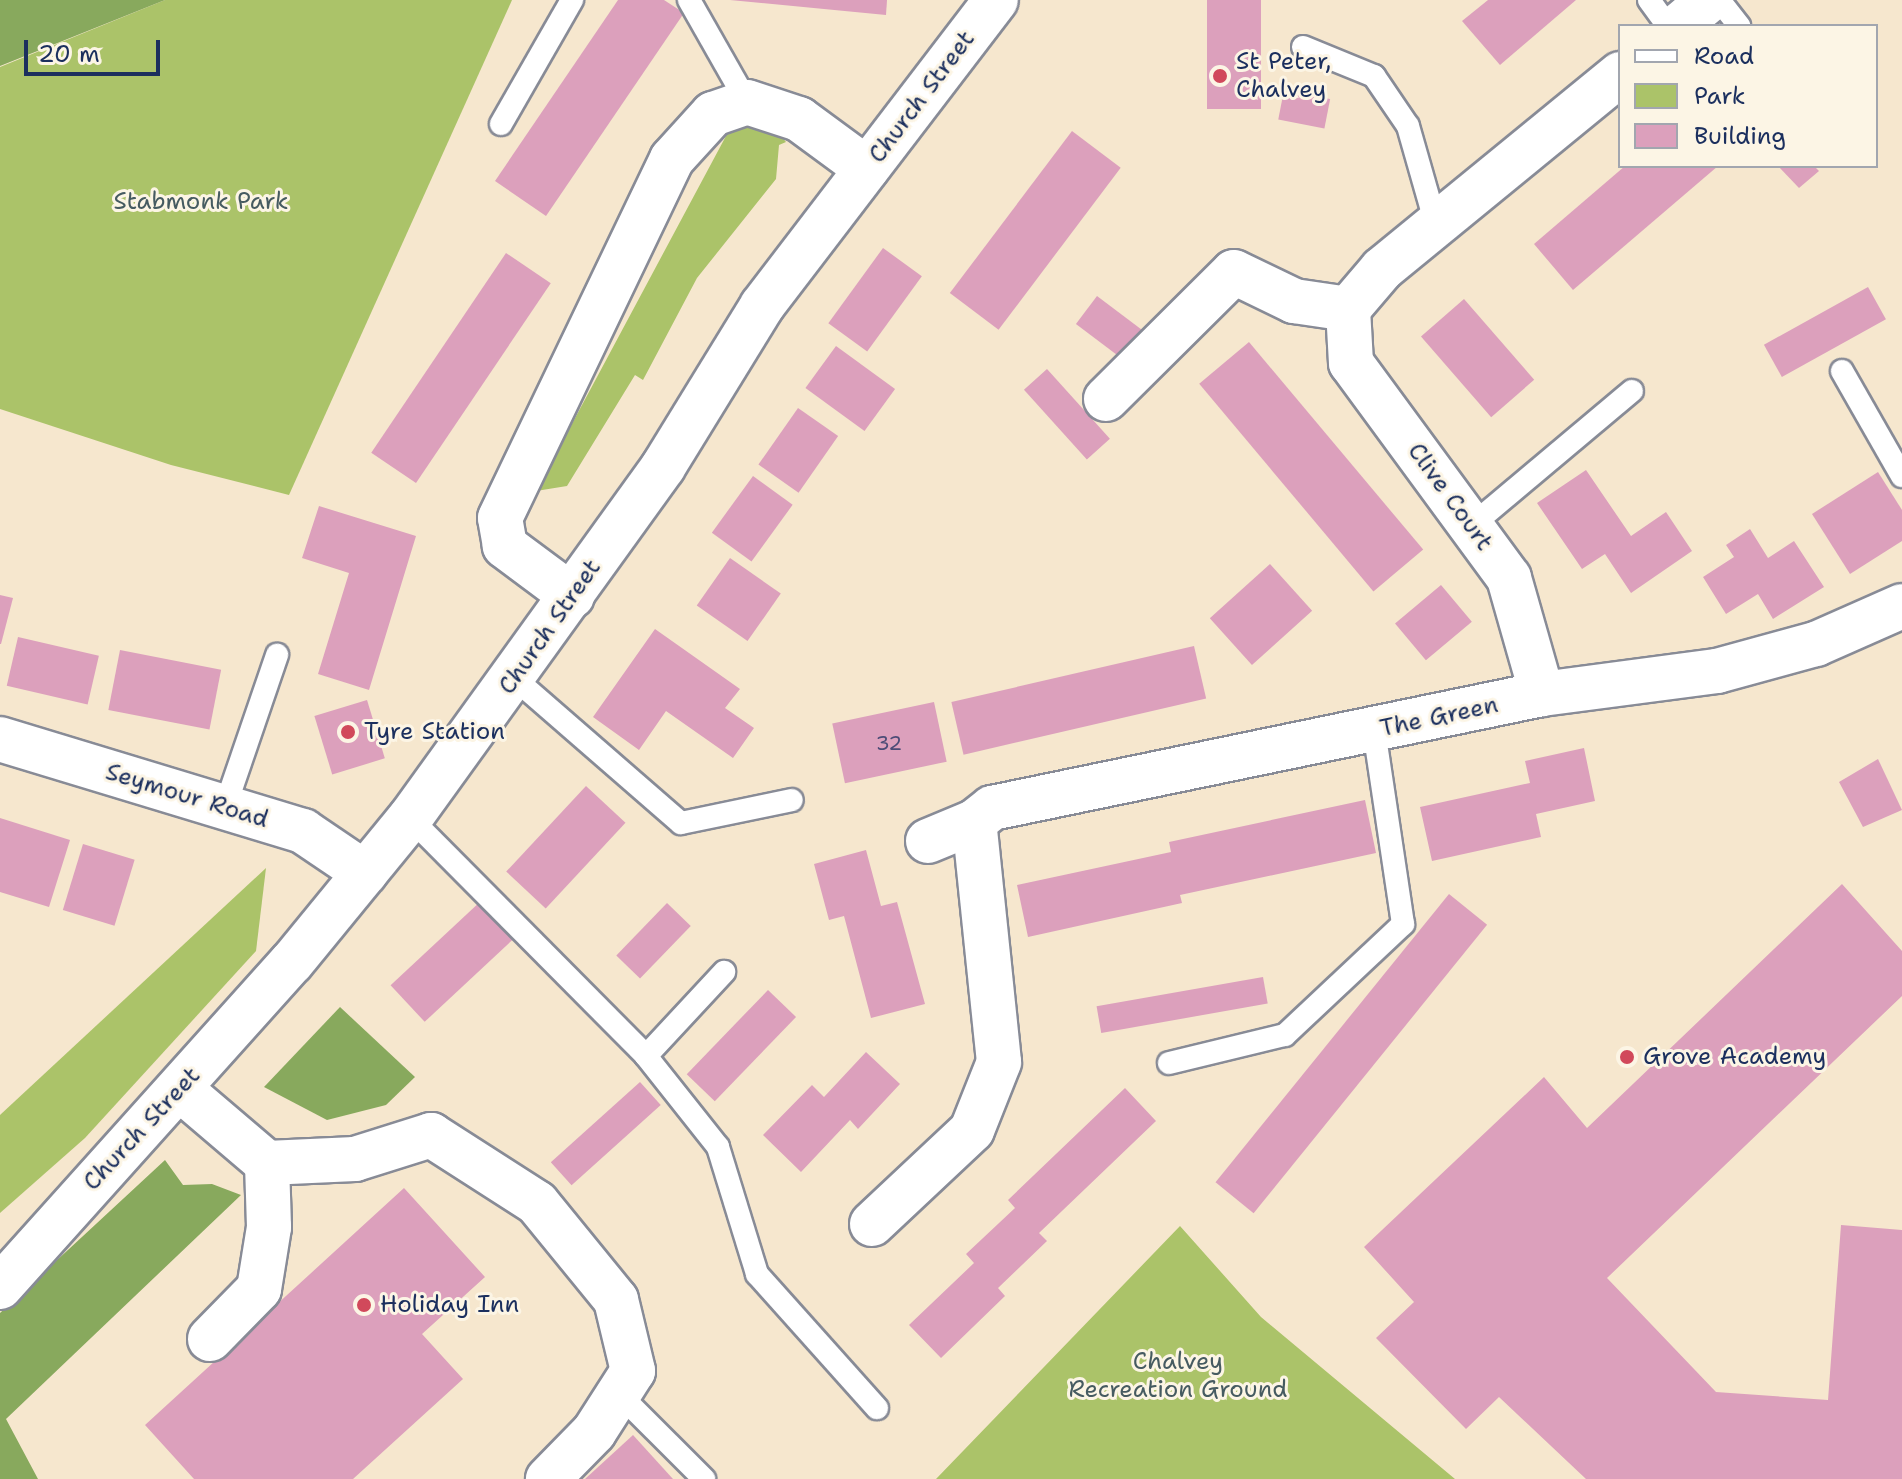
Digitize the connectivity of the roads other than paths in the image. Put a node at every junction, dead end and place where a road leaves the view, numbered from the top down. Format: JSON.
{"nodes":[{"id":1,"x":572,"y":0,"type":"edge"},
{"id":2,"x":689,"y":0,"type":"edge"},
{"id":3,"x":996,"y":0,"type":"edge"},
{"id":4,"x":1649,"y":0,"type":"edge"},
{"id":5,"x":1709,"y":0,"type":"edge"},
{"id":6,"x":1719,"y":0,"type":"edge"},
{"id":7,"x":1667,"y":24,"type":"edge"},
{"id":8,"x":1680,"y":24,"type":"edge"},
{"id":9,"x":1737,"y":24,"type":"edge"},
{"id":10,"x":1303,"y":47,"type":"dead end"},
{"id":11,"x":1618,"y":76,"type":"edge"},
{"id":12,"x":747,"y":102,"type":"junction"},
{"id":13,"x":501,"y":124,"type":"dead end"},
{"id":14,"x":867,"y":169,"type":"junction"},
{"id":15,"x":1436,"y":224,"type":"junction"},
{"id":16,"x":1348,"y":309,"type":"junction"},
{"id":17,"x":1842,"y":371,"type":"dead end"},
{"id":18,"x":1632,"y":391,"type":"dead end"},
{"id":19,"x":1106,"y":399,"type":"dead end"},
{"id":20,"x":1902,"y":476,"type":"edge"},
{"id":21,"x":1471,"y":526,"type":"junction"},
{"id":22,"x":572,"y":596,"type":"junction"},
{"id":23,"x":1902,"y":606,"type":"edge"},
{"id":24,"x":277,"y":655,"type":"dead end"},
{"id":25,"x":514,"y":678,"type":"junction"},
{"id":26,"x":1542,"y":694,"type":"junction"},
{"id":27,"x":1374,"y":731,"type":"junction"},
{"id":28,"x":0,"y":739,"type":"edge"},
{"id":29,"x":792,"y":800,"type":"dead end"},
{"id":30,"x":225,"y":807,"type":"junction"},
{"id":31,"x":410,"y":818,"type":"junction"},
{"id":32,"x":974,"y":822,"type":"junction"},
{"id":33,"x":928,"y":841,"type":"dead end"},
{"id":34,"x":365,"y":873,"type":"junction"},
{"id":35,"x":724,"y":972,"type":"dead end"},
{"id":36,"x":646,"y":1056,"type":"junction"},
{"id":37,"x":1169,"y":1063,"type":"dead end"},
{"id":38,"x":180,"y":1089,"type":"junction"},
{"id":39,"x":267,"y":1163,"type":"junction"},
{"id":40,"x":871,"y":1224,"type":"dead end"},
{"id":41,"x":13,"y":1265,"type":"edge"},
{"id":42,"x":0,"y":1287,"type":"edge"},
{"id":43,"x":210,"y":1339,"type":"dead end"},
{"id":44,"x":618,"y":1393,"type":"junction"},
{"id":45,"x":877,"y":1408,"type":"dead end"},
{"id":46,"x":548,"y":1479,"type":"edge"},
{"id":47,"x":704,"y":1479,"type":"edge"}],
"edges":[{"from":1,"to":13,"type":"lane"},
{"from":2,"to":12,"type":"lane"},
{"from":3,"to":14,"type":"street","name":"Church Street"},
{"from":4,"to":7,"type":"lane"},
{"from":5,"to":8,"type":"street"},
{"from":6,"to":9,"type":"lane"},
{"from":10,"to":15,"type":"lane"},
{"from":11,"to":15,"type":"street"},
{"from":12,"to":14,"type":"street"},
{"from":12,"to":22,"type":"street"},
{"from":14,"to":22,"type":"street","name":"Church Street"},
{"from":15,"to":16,"type":"street"},
{"from":16,"to":19,"type":"street"},
{"from":16,"to":21,"type":"street","name":"Clive Court"},
{"from":17,"to":20,"type":"lane"},
{"from":18,"to":21,"type":"lane"},
{"from":21,"to":26,"type":"street","name":"Clive Court"},
{"from":22,"to":25,"type":"street","name":"Church Street"},
{"from":23,"to":26,"type":"street","name":"The Green"},
{"from":24,"to":30,"type":"lane"},
{"from":25,"to":29,"type":"lane"},
{"from":25,"to":31,"type":"street","name":"Church Street"},
{"from":26,"to":27,"type":"street","name":"The Green"},
{"from":27,"to":32,"type":"street","name":"The Green"},
{"from":27,"to":37,"type":"lane"},
{"from":28,"to":30,"type":"street","name":"Seymour Road"},
{"from":30,"to":34,"type":"street","name":"Seymour Road"},
{"from":31,"to":34,"type":"street","name":"Church Street"},
{"from":31,"to":36,"type":"lane"},
{"from":32,"to":33,"type":"street","name":"The Green"},
{"from":32,"to":40,"type":"street"},
{"from":34,"to":38,"type":"street","name":"Church Street"},
{"from":35,"to":36,"type":"lane"},
{"from":36,"to":45,"type":"lane"},
{"from":38,"to":39,"type":"street"},
{"from":38,"to":41,"type":"street","name":"Church Street"},
{"from":39,"to":43,"type":"street"},
{"from":39,"to":44,"type":"street"},
{"from":41,"to":42,"type":"street","name":"Church Street"},
{"from":44,"to":46,"type":"street"},
{"from":44,"to":47,"type":"lane"}]}
